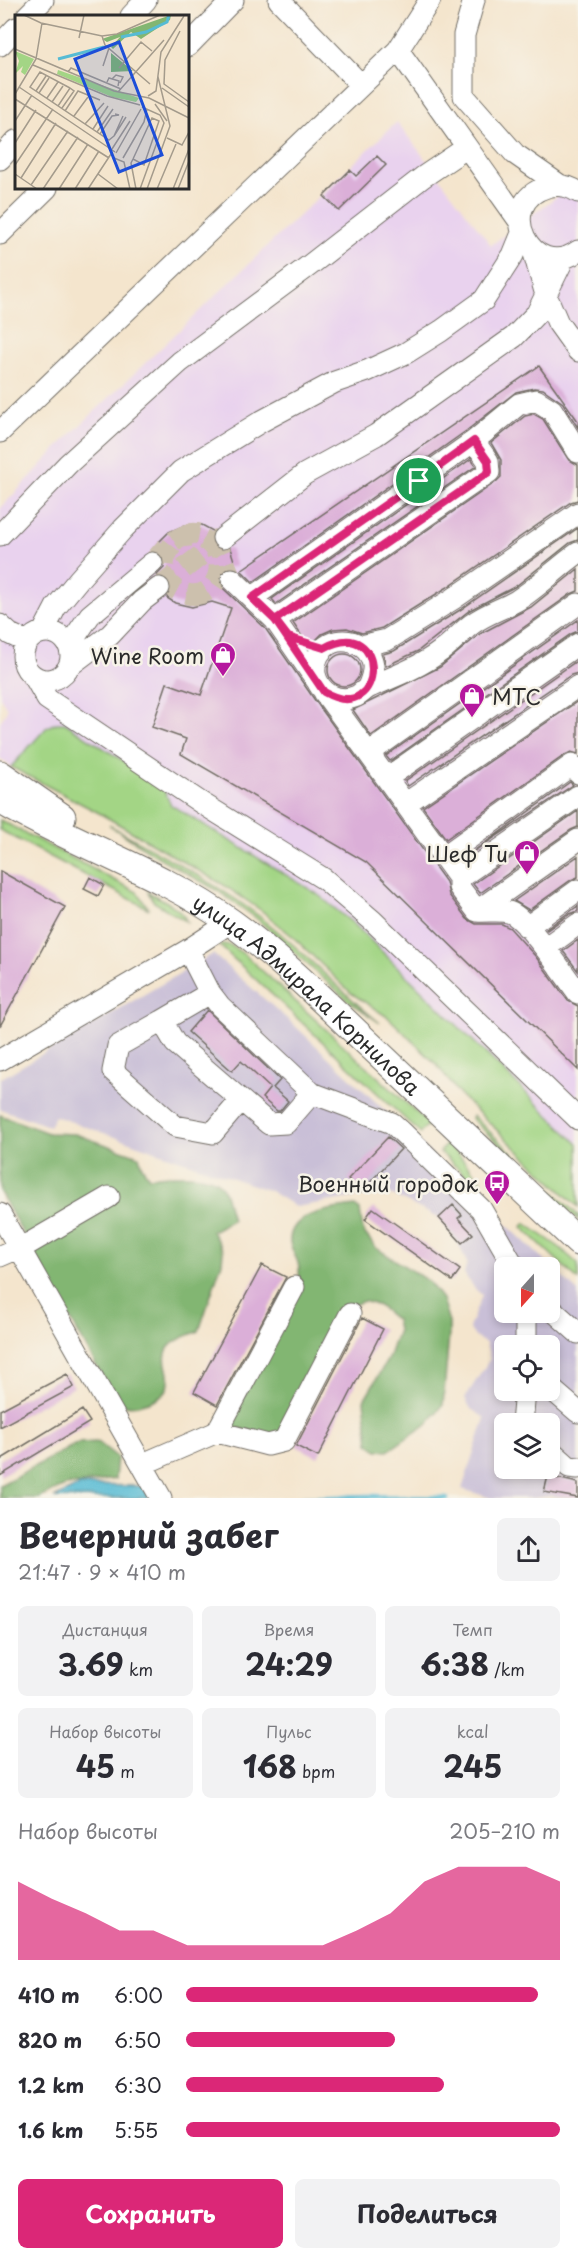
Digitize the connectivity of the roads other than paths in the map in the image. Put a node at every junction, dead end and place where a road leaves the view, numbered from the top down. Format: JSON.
{"nodes":[{"id":1,"x":43,"y":0,"type":"edge"},
{"id":2,"x":146,"y":0,"type":"edge"},
{"id":3,"x":233,"y":0,"type":"edge"},
{"id":4,"x":279,"y":0,"type":"edge"},
{"id":5,"x":430,"y":0,"type":"edge"},
{"id":6,"x":474,"y":0,"type":"edge"},
{"id":7,"x":28,"y":15,"type":"edge"},
{"id":8,"x":132,"y":15,"type":"edge"},
{"id":9,"x":15,"y":29,"type":"edge"},
{"id":10,"x":0,"y":45,"type":"edge"},
{"id":11,"x":189,"y":45,"type":"edge"},
{"id":12,"x":398,"y":50,"type":"junction"},
{"id":13,"x":361,"y":85,"type":"junction"},
{"id":14,"x":15,"y":142,"type":"edge"},
{"id":15,"x":466,"y":148,"type":"junction"},
{"id":16,"x":0,"y":159,"type":"edge"},
{"id":17,"x":485,"y":175,"type":"junction"},
{"id":18,"x":46,"y":189,"type":"edge"},
{"id":19,"x":570,"y":189,"type":"edge"},
{"id":20,"x":0,"y":234,"type":"edge"},
{"id":21,"x":525,"y":235,"type":"junction"},
{"id":22,"x":571,"y":255,"type":"edge"},
{"id":23,"x":546,"y":295,"type":"junction"},
{"id":24,"x":484,"y":300,"type":"junction"},
{"id":25,"x":578,"y":351,"type":"edge"},
{"id":26,"x":0,"y":432,"type":"edge"},
{"id":27,"x":474,"y":441,"type":"junction"},
{"id":28,"x":578,"y":452,"type":"edge"},
{"id":29,"x":578,"y":513,"type":"edge"},
{"id":30,"x":0,"y":535,"type":"edge"},
{"id":31,"x":223,"y":538,"type":"tunnel mouth"},
{"id":32,"x":578,"y":553,"type":"edge"},
{"id":33,"x":152,"y":563,"type":"tunnel mouth"},
{"id":34,"x":232,"y":579,"type":"tunnel mouth"},
{"id":35,"x":159,"y":588,"type":"tunnel mouth"},
{"id":36,"x":252,"y":598,"type":"junction"},
{"id":37,"x":578,"y":604,"type":"edge"},
{"id":38,"x":90,"y":615,"type":"junction"},
{"id":39,"x":0,"y":625,"type":"edge"},
{"id":40,"x":281,"y":628,"type":"junction"},
{"id":41,"x":35,"y":637,"type":"junction"},
{"id":42,"x":578,"y":644,"type":"edge"},
{"id":43,"x":361,"y":646,"type":"junction"},
{"id":44,"x":324,"y":648,"type":"junction"},
{"id":45,"x":70,"y":660,"type":"junction"},
{"id":46,"x":44,"y":686,"type":"junction"},
{"id":47,"x":578,"y":686,"type":"edge"},
{"id":48,"x":321,"y":687,"type":"junction"},
{"id":49,"x":363,"y":691,"type":"junction"},
{"id":50,"x":353,"y":729,"type":"junction"},
{"id":51,"x":369,"y":753,"type":"junction"},
{"id":52,"x":578,"y":773,"type":"edge"},
{"id":53,"x":0,"y":774,"type":"edge"},
{"id":54,"x":387,"y":778,"type":"junction"},
{"id":55,"x":578,"y":796,"type":"edge"},
{"id":56,"x":0,"y":800,"type":"edge"},
{"id":57,"x":405,"y":804,"type":"junction"},
{"id":58,"x":578,"y":840,"type":"edge"},
{"id":59,"x":443,"y":857,"type":"junction"},
{"id":60,"x":135,"y":866,"type":"junction"},
{"id":61,"x":459,"y":878,"type":"junction"},
{"id":62,"x":578,"y":890,"type":"edge"},
{"id":63,"x":477,"y":911,"type":"junction"},
{"id":64,"x":231,"y":922,"type":"junction"},
{"id":65,"x":578,"y":924,"type":"edge"},
{"id":66,"x":527,"y":927,"type":"junction"},
{"id":67,"x":545,"y":948,"type":"junction"},
{"id":68,"x":188,"y":950,"type":"junction"},
{"id":69,"x":210,"y":993,"type":"junction"},
{"id":70,"x":578,"y":993,"type":"edge"},
{"id":71,"x":162,"y":1021,"type":"junction"},
{"id":72,"x":0,"y":1060,"type":"edge"},
{"id":73,"x":312,"y":1093,"type":"junction"},
{"id":74,"x":241,"y":1100,"type":"junction"},
{"id":75,"x":578,"y":1119,"type":"edge"},
{"id":76,"x":109,"y":1197,"type":"dead end"},
{"id":77,"x":0,"y":1214,"type":"edge"},
{"id":78,"x":578,"y":1242,"type":"edge"},
{"id":79,"x":9,"y":1252,"type":"edge"},
{"id":80,"x":509,"y":1257,"type":"edge"},
{"id":81,"x":294,"y":1287,"type":"dead end"},
{"id":82,"x":350,"y":1314,"type":"dead end"},
{"id":83,"x":560,"y":1317,"type":"edge"},
{"id":84,"x":578,"y":1333,"type":"edge"},
{"id":85,"x":560,"y":1396,"type":"edge"},
{"id":86,"x":578,"y":1412,"type":"edge"},
{"id":87,"x":218,"y":1432,"type":"junction"},
{"id":88,"x":560,"y":1459,"type":"edge"},
{"id":89,"x":143,"y":1464,"type":"junction"},
{"id":90,"x":578,"y":1468,"type":"edge"},
{"id":91,"x":161,"y":1498,"type":"edge"}],
"edges":[{"from":1,"to":7,"type":"street"},
{"from":2,"to":8,"type":"street"},
{"from":3,"to":11,"type":"street"},
{"from":4,"to":13,"type":"street"},
{"from":5,"to":12,"type":"street"},
{"from":6,"to":19,"type":"street"},
{"from":9,"to":10,"type":"street"},
{"from":12,"to":13,"type":"street"},
{"from":12,"to":15,"type":"street"},
{"from":13,"to":26,"type":"street"},
{"from":14,"to":16,"type":"street"},
{"from":15,"to":17,"type":"street"},
{"from":15,"to":30,"type":"street"},
{"from":17,"to":21,"type":"street"},
{"from":17,"to":24,"type":"street"},
{"from":18,"to":20,"type":"street"},
{"from":19,"to":21,"type":"street"},
{"from":21,"to":22,"type":"street"},
{"from":21,"to":23,"type":"street"},
{"from":21,"to":24,"type":"street"},
{"from":22,"to":23,"type":"street"},
{"from":23,"to":25,"type":"street"},
{"from":23,"to":31,"type":"street"},
{"from":24,"to":41,"type":"street"},
{"from":27,"to":28,"type":"street"},
{"from":27,"to":36,"type":"street"},
{"from":27,"to":40,"type":"street"},
{"from":29,"to":43,"type":"street"},
{"from":32,"to":49,"type":"street"},
{"from":33,"to":38,"type":"street"},
{"from":34,"to":36,"type":"street"},
{"from":35,"to":45,"type":"street"},
{"from":36,"to":40,"type":"street"},
{"from":37,"to":51,"type":"street"},
{"from":38,"to":41,"type":"street"},
{"from":38,"to":45,"type":"street"},
{"from":39,"to":41,"type":"street"},
{"from":40,"to":44,"type":"street"},
{"from":40,"to":48,"type":"street"},
{"from":41,"to":45,"type":"street"},
{"from":41,"to":46,"type":"street"},
{"from":42,"to":54,"type":"street"},
{"from":43,"to":44,"type":"street"},
{"from":43,"to":49,"type":"street"},
{"from":44,"to":48,"type":"street"},
{"from":45,"to":46,"type":"street"},
{"from":46,"to":75,"type":"street"},
{"from":47,"to":57,"type":"street"},
{"from":48,"to":49,"type":"street"},
{"from":48,"to":50,"type":"street"},
{"from":49,"to":50,"type":"street"},
{"from":50,"to":51,"type":"street"},
{"from":51,"to":54,"type":"street"},
{"from":52,"to":59,"type":"street"},
{"from":53,"to":60,"type":"main road"},
{"from":54,"to":57,"type":"street"},
{"from":55,"to":61,"type":"street"},
{"from":56,"to":60,"type":"main road","name":"улица Адмирала Корнилова"},
{"from":57,"to":59,"type":"street"},
{"from":58,"to":63,"type":"street"},
{"from":59,"to":61,"type":"street"},
{"from":60,"to":64,"type":"main road","name":"улица Адмирала Корнилова"},
{"from":61,"to":63,"type":"street"},
{"from":62,"to":66,"type":"street"},
{"from":63,"to":66,"type":"street"},
{"from":64,"to":68,"type":"street"},
{"from":64,"to":78,"type":"main road","name":"улица Адмирала Корнилова"},
{"from":65,"to":67,"type":"street"},
{"from":66,"to":67,"type":"street"},
{"from":67,"to":70,"type":"street"},
{"from":68,"to":69,"type":"street"},
{"from":68,"to":72,"type":"street"},
{"from":69,"to":71,"type":"street"},
{"from":69,"to":73,"type":"street"},
{"from":71,"to":74,"type":"street"},
{"from":71,"to":74,"type":"street"},
{"from":73,"to":74,"type":"street"},
{"from":73,"to":80,"type":"street"},
{"from":76,"to":79,"type":"street"},
{"from":77,"to":79,"type":"street"},
{"from":79,"to":89,"type":"street"},
{"from":81,"to":87,"type":"street"},
{"from":82,"to":87,"type":"street"},
{"from":83,"to":84,"type":"street"},
{"from":85,"to":86,"type":"street"},
{"from":87,"to":89,"type":"street"},
{"from":88,"to":90,"type":"street"},
{"from":89,"to":91,"type":"street"}]}
